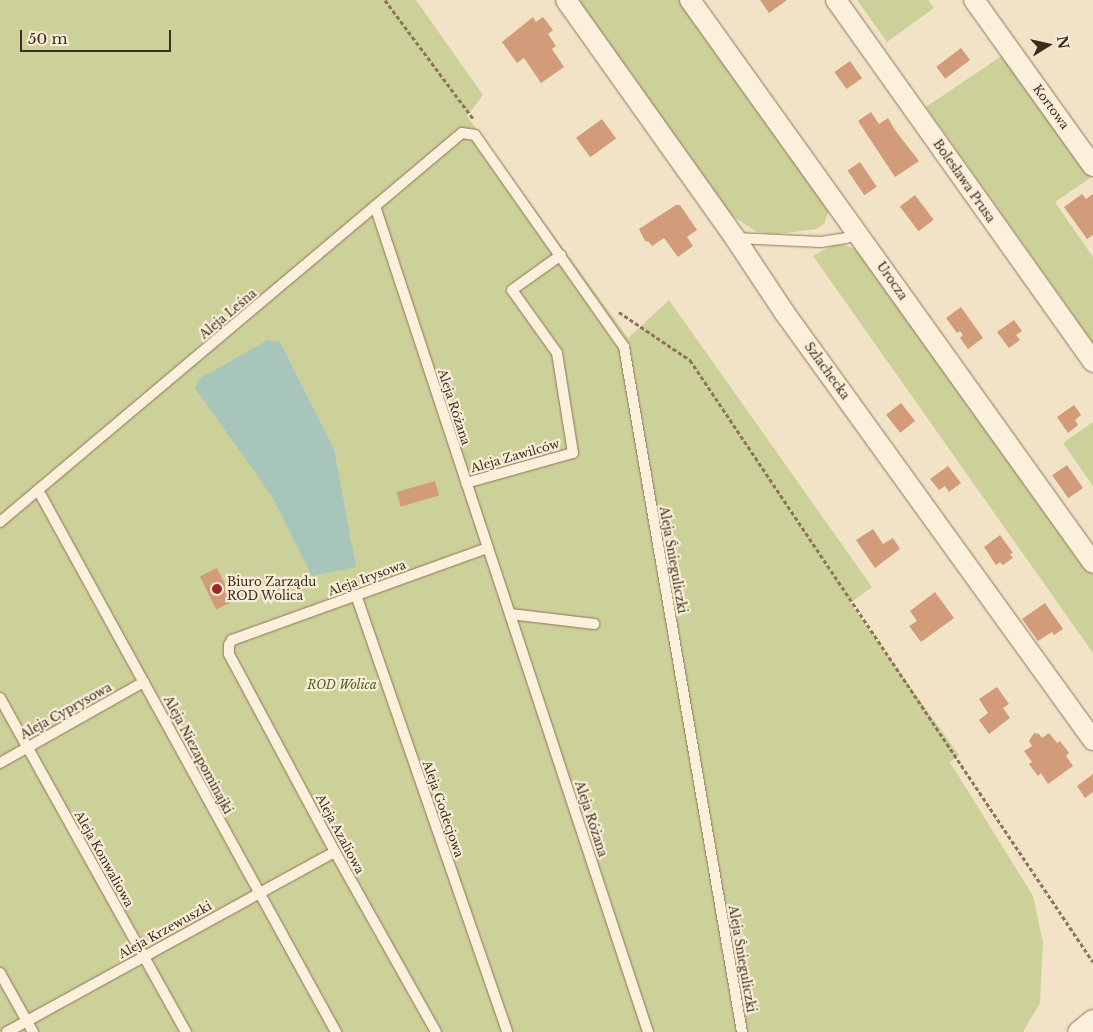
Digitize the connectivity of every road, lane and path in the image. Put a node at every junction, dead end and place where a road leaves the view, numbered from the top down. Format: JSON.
{"nodes":[{"id":1,"x":385,"y":0,"type":"edge"},
{"id":2,"x":566,"y":0,"type":"edge"},
{"id":3,"x":690,"y":0,"type":"edge"},
{"id":4,"x":836,"y":0,"type":"edge"},
{"id":5,"x":974,"y":0,"type":"edge"},
{"id":6,"x":477,"y":132,"type":"junction"},
{"id":7,"x":1093,"y":166,"type":"edge"},
{"id":8,"x":375,"y":206,"type":"junction"},
{"id":9,"x":858,"y":234,"type":"junction"},
{"id":10,"x":735,"y":238,"type":"junction"},
{"id":11,"x":561,"y":255,"type":"junction"},
{"id":12,"x":615,"y":308,"type":"dead end"},
{"id":13,"x":1093,"y":362,"type":"edge"},
{"id":14,"x":466,"y":483,"type":"junction"},
{"id":15,"x":38,"y":490,"type":"junction"},
{"id":16,"x":0,"y":522,"type":"edge"},
{"id":17,"x":488,"y":548,"type":"junction"},
{"id":18,"x":1093,"y":563,"type":"edge"},
{"id":19,"x":356,"y":595,"type":"junction"},
{"id":20,"x":510,"y":614,"type":"junction"},
{"id":21,"x":594,"y":624,"type":"dead end"},
{"id":22,"x":229,"y":645,"type":"joint"},
{"id":23,"x":144,"y":682,"type":"junction"},
{"id":24,"x":0,"y":698,"type":"edge"},
{"id":25,"x":1093,"y":740,"type":"edge"},
{"id":26,"x":28,"y":747,"type":"junction"},
{"id":27,"x":0,"y":763,"type":"edge"},
{"id":28,"x":335,"y":852,"type":"junction"},
{"id":29,"x":259,"y":893,"type":"junction"},
{"id":30,"x":144,"y":956,"type":"junction"},
{"id":31,"x":1093,"y":962,"type":"edge"},
{"id":32,"x":0,"y":973,"type":"edge"},
{"id":33,"x":1093,"y":1020,"type":"edge"},
{"id":34,"x":27,"y":1021,"type":"junction"},
{"id":35,"x":7,"y":1032,"type":"edge"},
{"id":36,"x":33,"y":1032,"type":"edge"},
{"id":37,"x":186,"y":1032,"type":"edge"},
{"id":38,"x":336,"y":1032,"type":"edge"},
{"id":39,"x":436,"y":1032,"type":"edge"},
{"id":40,"x":507,"y":1032,"type":"edge"},
{"id":41,"x":648,"y":1032,"type":"edge"},
{"id":42,"x":742,"y":1032,"type":"edge"},
{"id":43,"x":1078,"y":1032,"type":"edge"}],
"edges":[{"from":1,"to":6,"type":"path"},
{"from":2,"to":10,"type":"street","name":"Szlachecka"},
{"from":3,"to":9,"type":"street","name":"Urocza"},
{"from":4,"to":13,"type":"street","name":"Bolesława Prusa"},
{"from":5,"to":7,"type":"street","name":"Kortowa"},
{"from":6,"to":8,"type":"lane","name":"Aleja Leśna"},
{"from":6,"to":11,"type":"lane","name":"Aleja Śnieguliczki"},
{"from":8,"to":14,"type":"lane","name":"Aleja Różana"},
{"from":8,"to":15,"type":"lane","name":"Aleja Leśna"},
{"from":9,"to":10,"type":"lane"},
{"from":9,"to":18,"type":"street","name":"Urocza"},
{"from":10,"to":25,"type":"street","name":"Szlachecka"},
{"from":11,"to":14,"type":"lane","name":"Aleja Zawilców"},
{"from":11,"to":42,"type":"lane","name":"Aleja Śnieguliczki"},
{"from":12,"to":31,"type":"path"},
{"from":14,"to":17,"type":"lane","name":"Aleja Różana"},
{"from":15,"to":16,"type":"lane","name":"Aleja Leśna"},
{"from":15,"to":23,"type":"lane","name":"Aleja Niezapominajki"},
{"from":17,"to":19,"type":"lane","name":"Aleja Irysowa"},
{"from":17,"to":20,"type":"lane","name":"Aleja Różana"},
{"from":19,"to":22,"type":"lane","name":"Aleja Irysowa"},
{"from":19,"to":40,"type":"lane","name":"Aleja Godecjowa"},
{"from":20,"to":21,"type":"lane"},
{"from":20,"to":41,"type":"lane","name":"Aleja Różana"},
{"from":22,"to":28,"type":"lane","name":"Aleja Azaliowa"},
{"from":23,"to":26,"type":"lane","name":"Aleja Cyprysowa"},
{"from":23,"to":29,"type":"lane","name":"Aleja Niezapominajki"},
{"from":24,"to":26,"type":"lane","name":"Aleja Konwaliowa"},
{"from":26,"to":27,"type":"lane","name":"Aleja Cyprysowa"},
{"from":26,"to":30,"type":"lane","name":"Aleja Konwaliowa"},
{"from":28,"to":29,"type":"lane","name":"Aleja Krzewuszki"},
{"from":28,"to":39,"type":"lane","name":"Aleja Azaliowa"},
{"from":29,"to":30,"type":"lane","name":"Aleja Krzewuszki"},
{"from":29,"to":38,"type":"lane","name":"Aleja Niezapominajki"},
{"from":30,"to":34,"type":"lane","name":"Aleja Krzewuszki"},
{"from":30,"to":37,"type":"lane","name":"Aleja Konwaliowa"},
{"from":32,"to":34,"type":"lane"},
{"from":33,"to":43,"type":"street"},
{"from":34,"to":35,"type":"lane","name":"Aleja Krzewuszki"},
{"from":34,"to":36,"type":"lane"}]}
